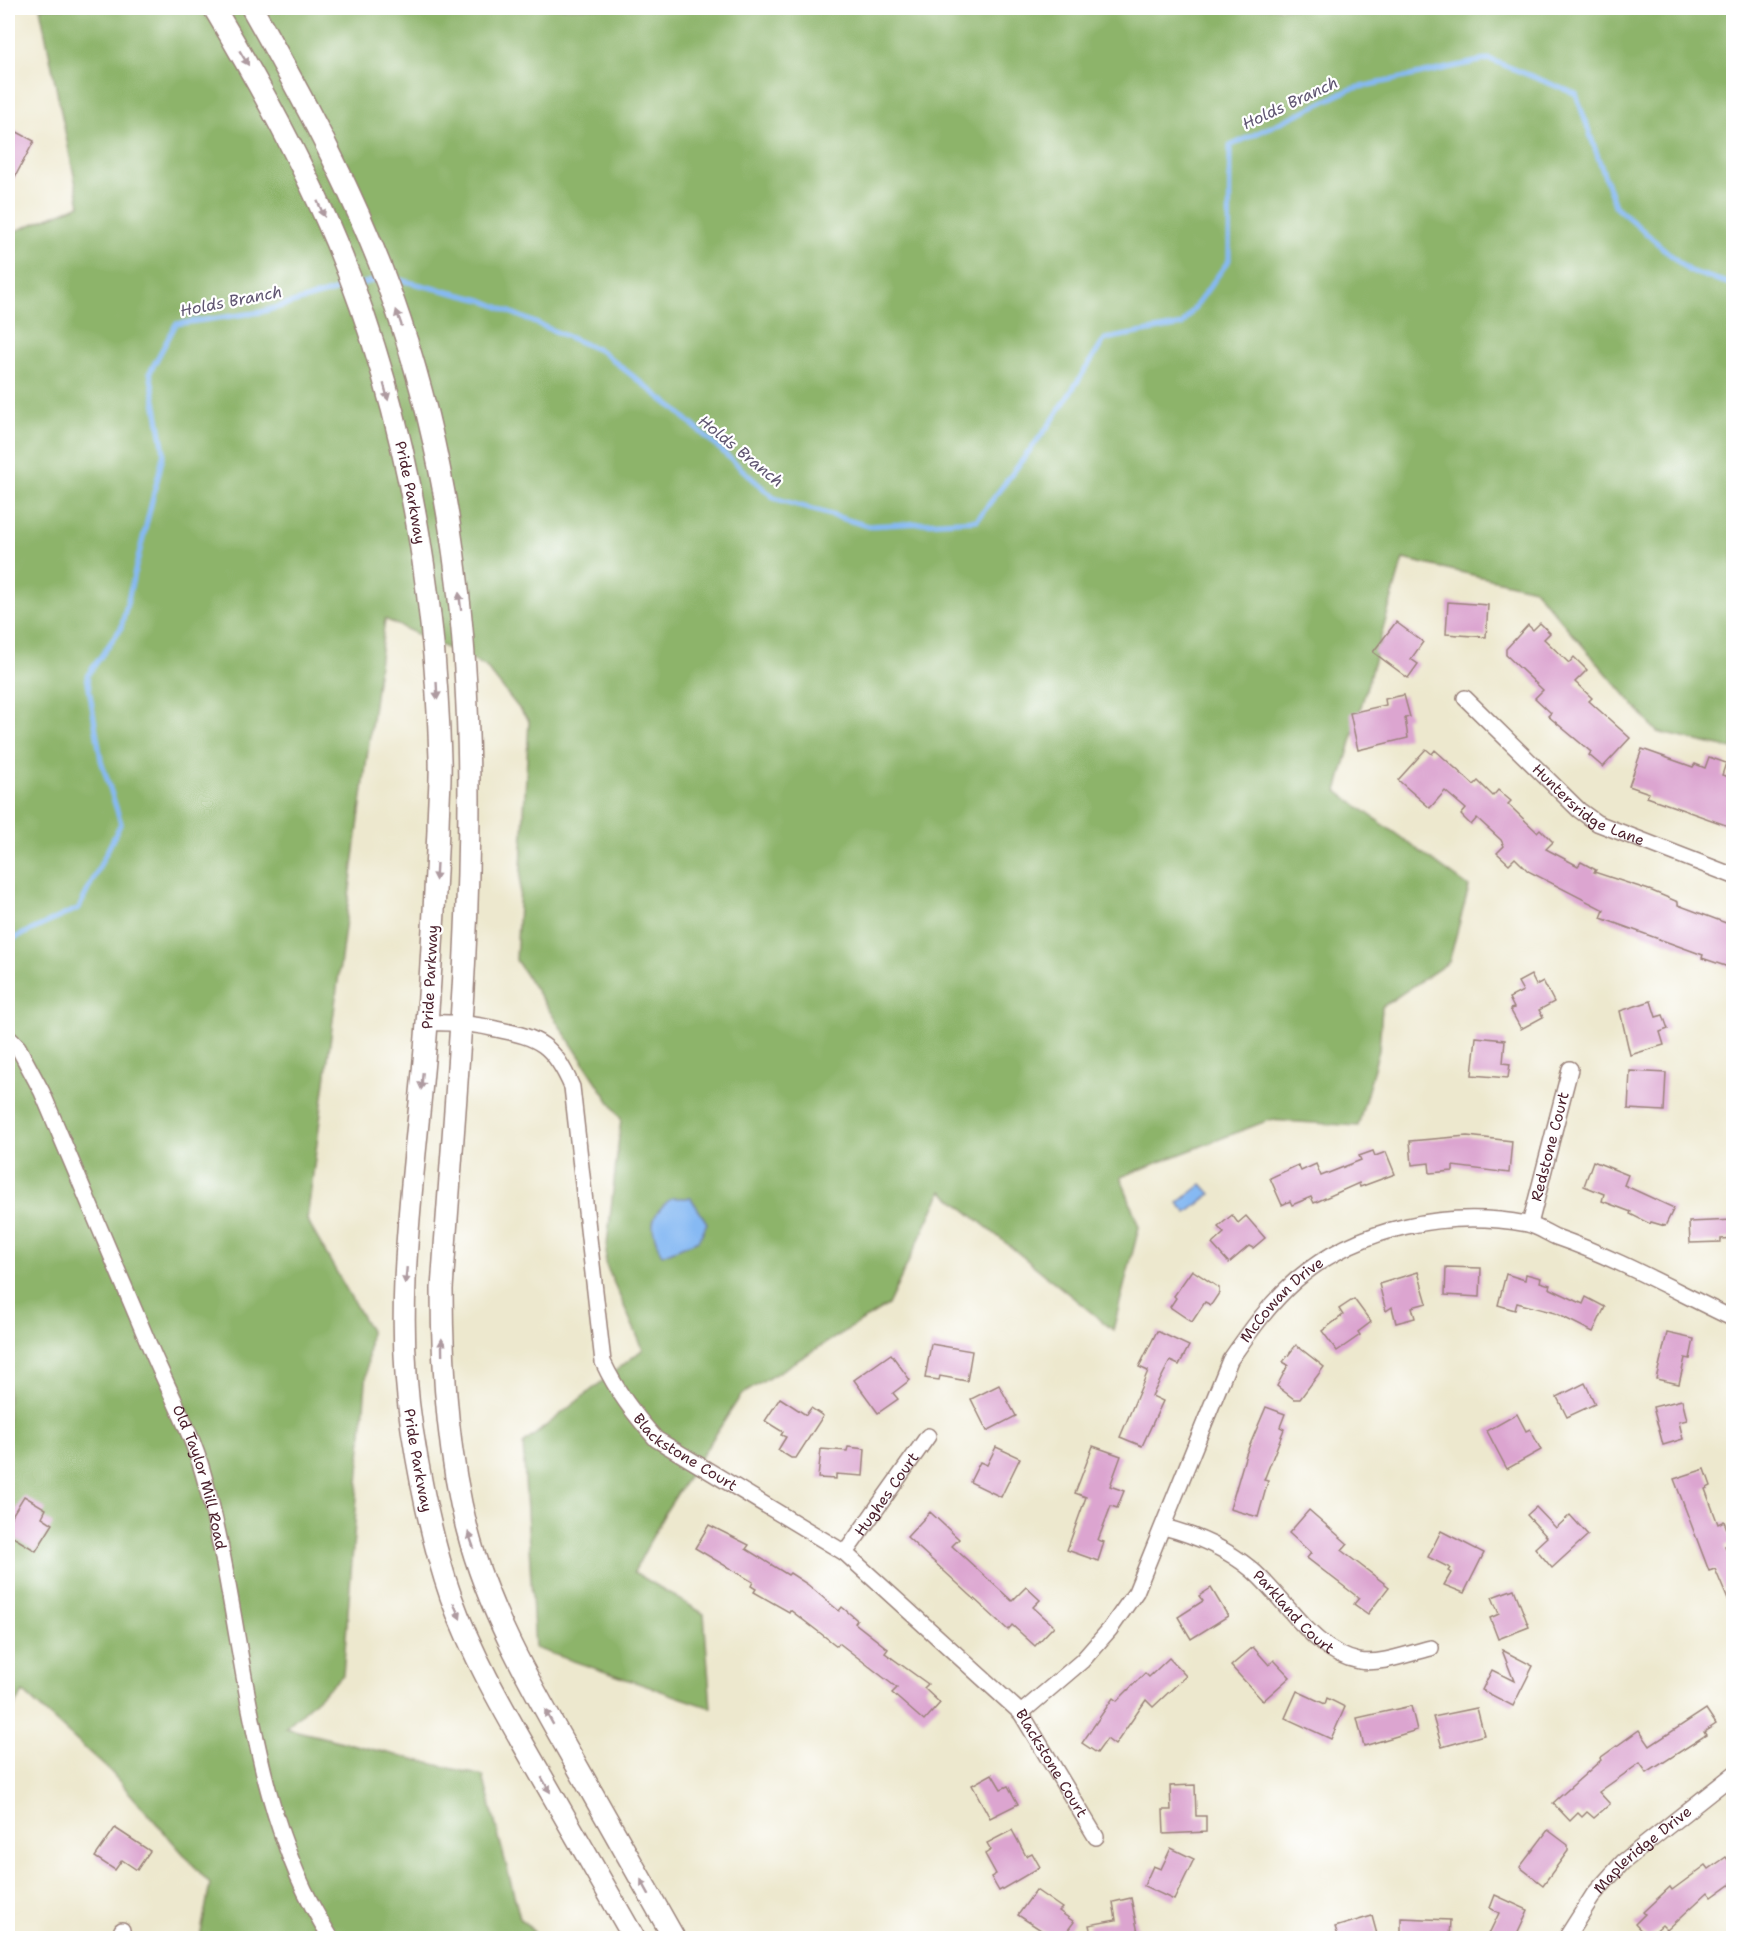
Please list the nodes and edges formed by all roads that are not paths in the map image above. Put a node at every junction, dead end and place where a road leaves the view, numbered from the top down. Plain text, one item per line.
1 (214, 8) edge
2 (252, 8) edge
3 (1465, 698) dead end
4 (1734, 876) edge
5 (460, 1022) junction
6 (427, 1023) junction
7 (8, 1037) edge
8 (1570, 1069) dead end
9 (1530, 1224) junction
10 (1734, 1319) edge
11 (928, 1436) dead end
12 (1164, 1527) junction
13 (845, 1553) junction
14 (1431, 1648) dead end
15 (1021, 1713) junction
16 (1734, 1774) edge
17 (1096, 1838) dead end
18 (331, 1938) edge
19 (634, 1938) edge
20 (674, 1938) edge
21 (1566, 1938) edge

1 -> 6 main road, Pride Parkway
5 -> 2 main road, Pride Parkway
3 - 4 street, Huntersridge Lane
5 - 6 street, Blackstone Court
5 - 13 street, Blackstone Court
20 -> 5 main road, Pride Parkway
6 -> 19 main road, Pride Parkway
7 - 18 street, Old Taylor Mill Road
8 - 9 street, Redstone Court
9 - 10 street, McCowan Drive
9 - 12 street, McCowan Drive
11 - 13 street, Hughes Court
12 - 14 street, Parkland Court
12 - 15 street, McCowan Drive
13 - 15 street, Blackstone Court
15 - 17 street, Blackstone Court
16 - 21 street, Mapleridge Drive

